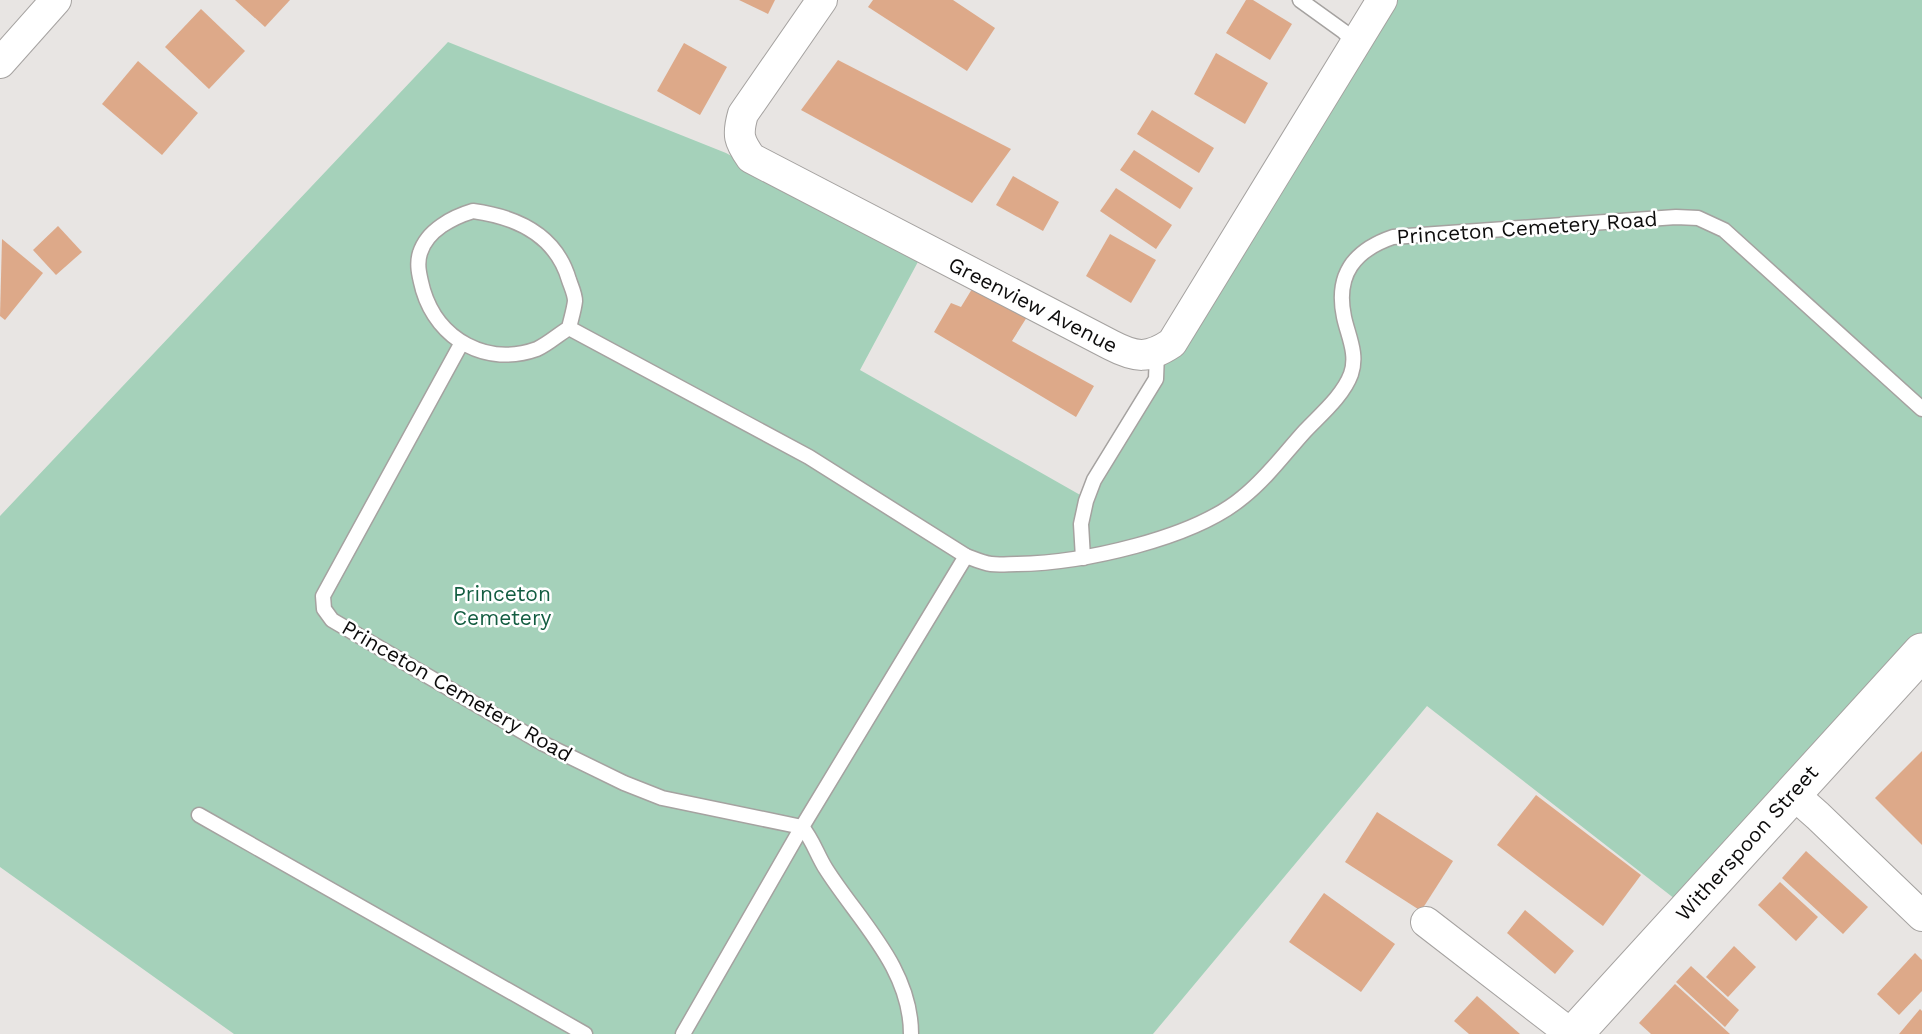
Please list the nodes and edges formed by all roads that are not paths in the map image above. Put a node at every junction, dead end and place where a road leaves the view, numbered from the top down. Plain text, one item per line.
1 (56, 0) edge
2 (822, 0) edge
3 (1300, 0) edge
4 (1382, 0) edge
5 (1355, 43) junction
6 (0, 63) edge
7 (569, 328) junction
8 (461, 344) junction
9 (1157, 353) junction
10 (1922, 409) edge
11 (966, 556) junction
12 (1083, 558) junction
13 (1922, 652) edge
14 (1792, 793) junction
15 (199, 815) dead end
16 (802, 827) junction
17 (1922, 916) edge
18 (1426, 922) dead end
19 (585, 1034) edge
20 (683, 1034) edge
21 (911, 1034) edge
22 (1572, 1034) edge

1 - 6 street
2 - 9 street, Greenview Avenue
3 - 5 lane
4 - 5 street
5 - 9 street
7 - 8 lane
7 - 8 lane
7 - 11 lane, Princeton Cemetery Road
8 - 16 lane, Princeton Cemetery Road
9 - 12 lane
10 - 12 lane, Princeton Cemetery Road
11 - 12 lane, Princeton Cemetery Road
11 - 16 lane
13 - 14 street, Witherspoon Street
14 - 17 street
14 - 22 street, Witherspoon Street
15 - 19 lane
16 - 20 lane
16 - 21 lane
18 - 22 street

